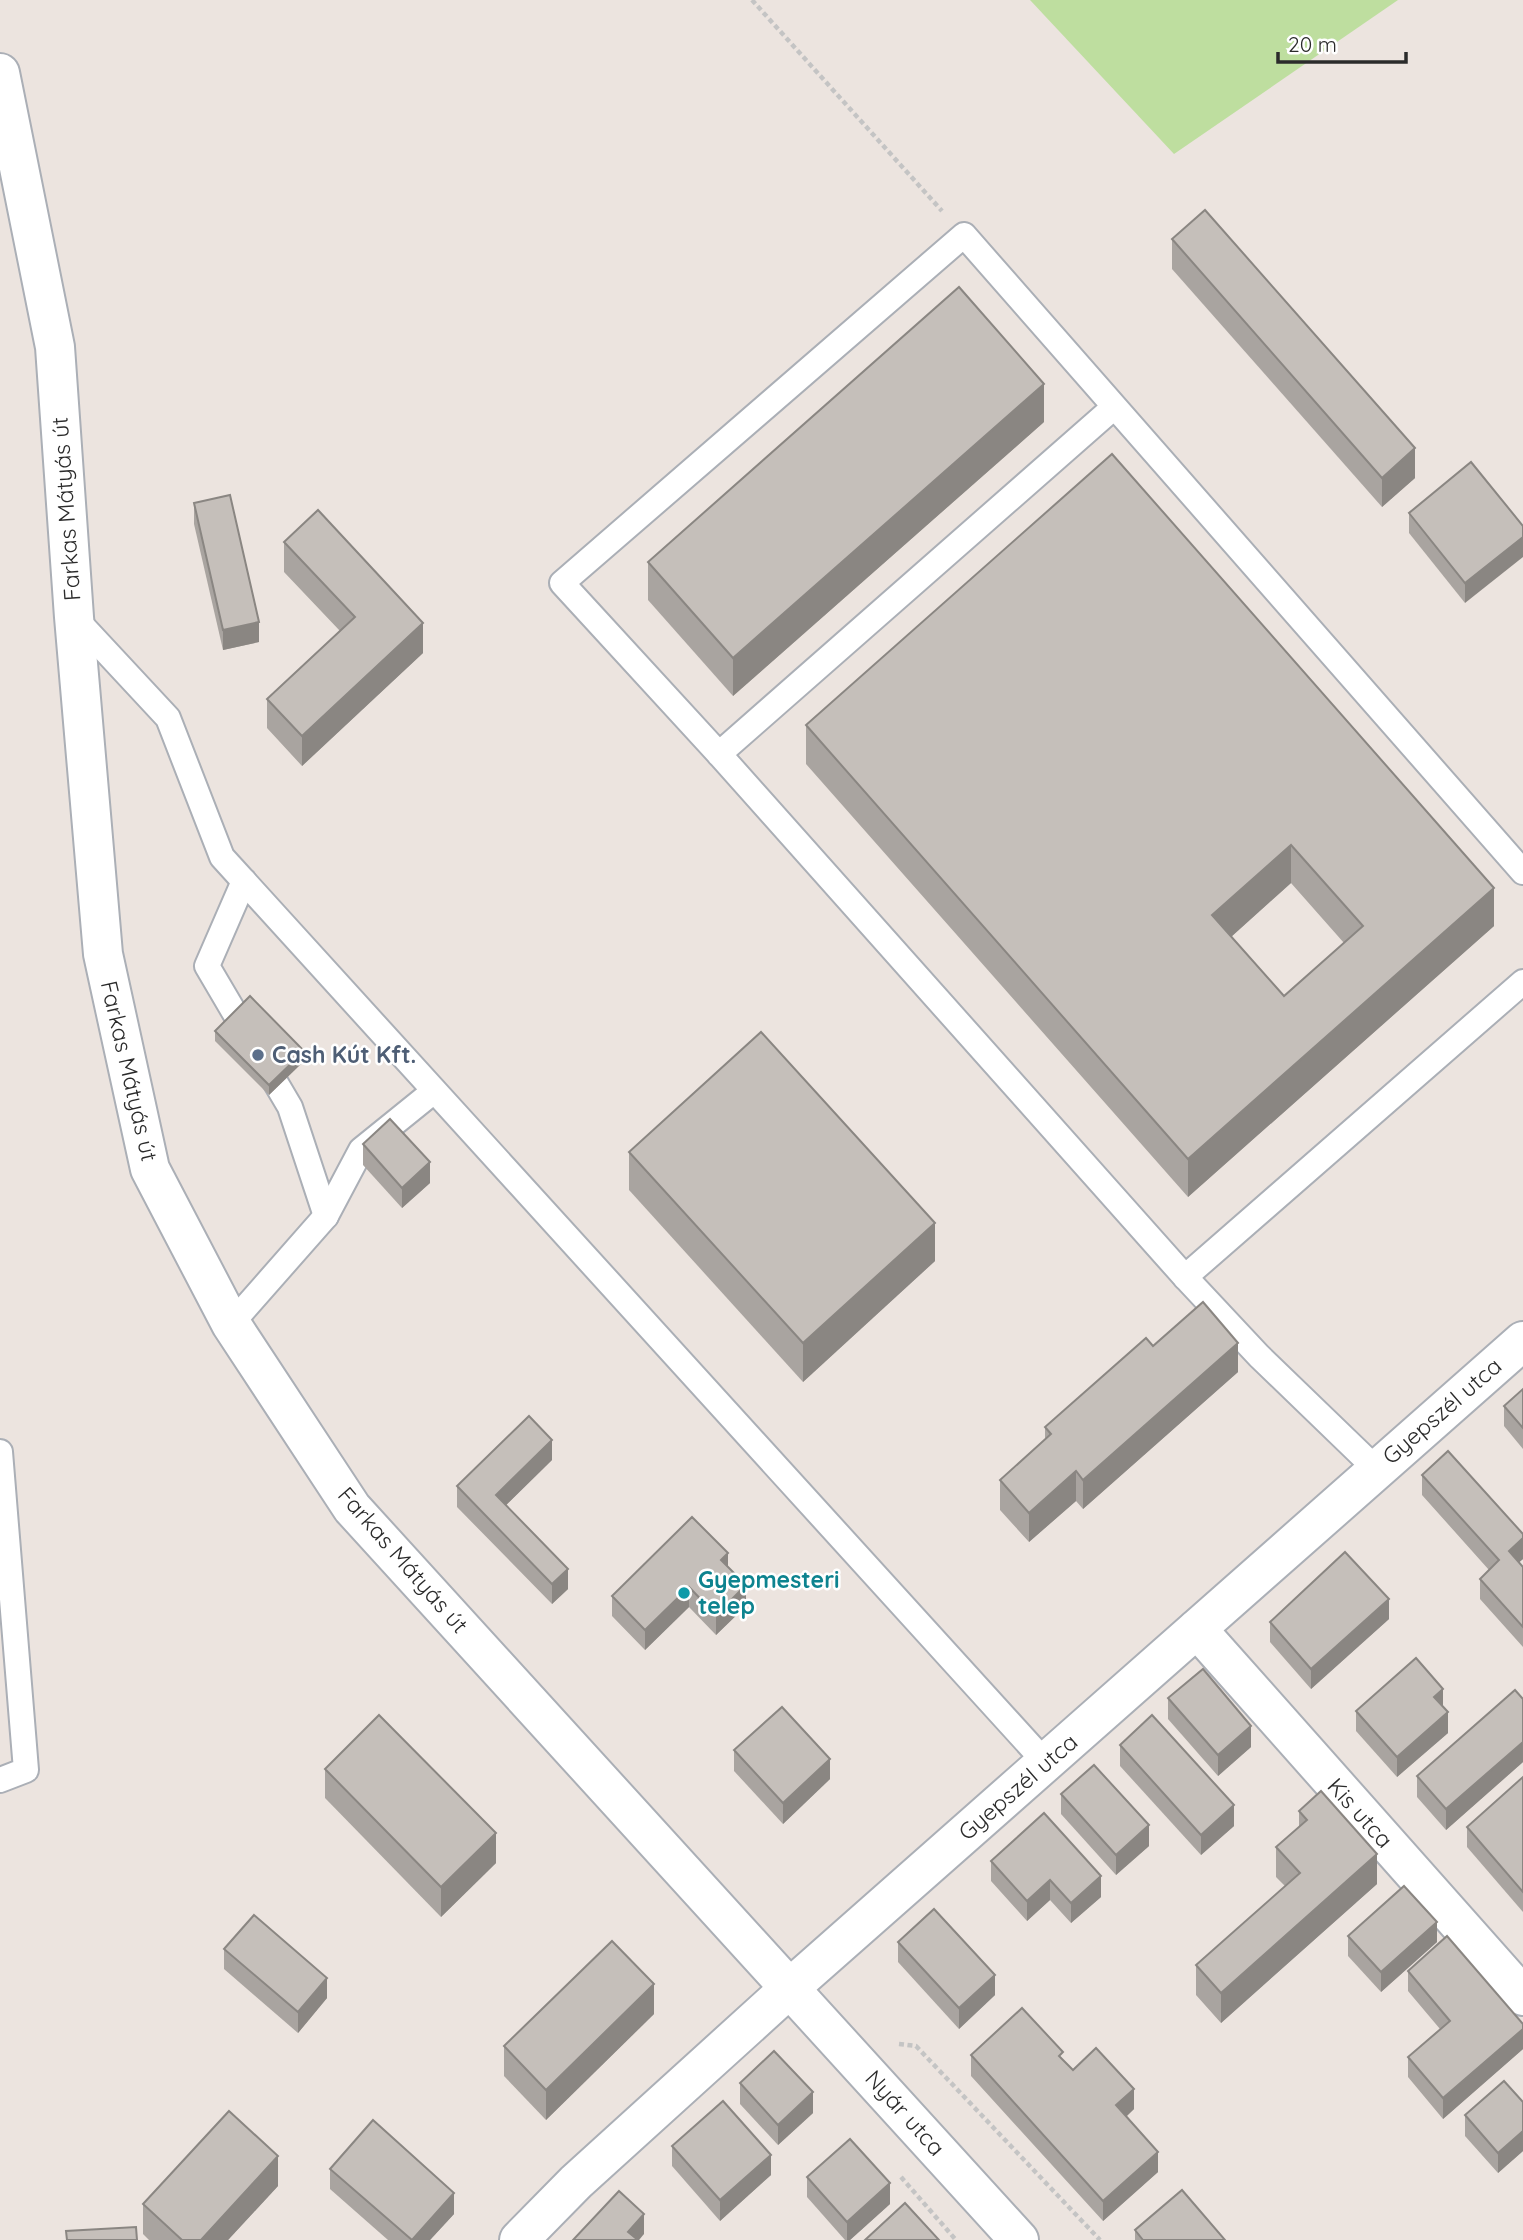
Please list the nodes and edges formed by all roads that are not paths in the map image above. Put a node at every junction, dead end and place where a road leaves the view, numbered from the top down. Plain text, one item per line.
1 (4, 89) edge
2 (0, 176) edge
3 (32, 231) junction
4 (1113, 408) junction
5 (74, 617) junction
6 (719, 754) junction
7 (1523, 872) edge
8 (244, 881) junction
9 (1523, 982) edge
10 (433, 1091) junction
11 (326, 1216) junction
12 (1185, 1277) junction
13 (231, 1324) junction
14 (1523, 1341) edge
15 (0, 1451) edge
16 (1376, 1469) junction
17 (1197, 1629) junction
18 (1045, 1762) junction
19 (0, 1780) edge
20 (791, 1987) junction
21 (1523, 1996) edge
22 (519, 2240) edge
23 (1019, 2240) edge

1 - 3 street, Farkas Mátyás út
2 - 3 lane
3 - 5 street, Farkas Mátyás út
4 - 6 lane
4 - 6 lane
4 - 7 lane
5 - 8 lane
5 - 13 street, Farkas Mátyás út
6 - 12 lane
8 - 10 lane
8 - 11 lane
9 - 12 lane
10 - 11 lane
10 - 18 lane
11 - 13 lane
12 - 16 lane
13 - 20 street, Farkas Mátyás út
14 - 16 street, Gyepszél utca
15 - 19 lane
16 - 17 street, Gyepszél utca
17 - 18 street, Gyepszél utca
17 - 21 street, Kis utca
18 - 20 street, Gyepszél utca
20 - 22 street, Gyepszél utca
20 - 23 street, Nyár utca

